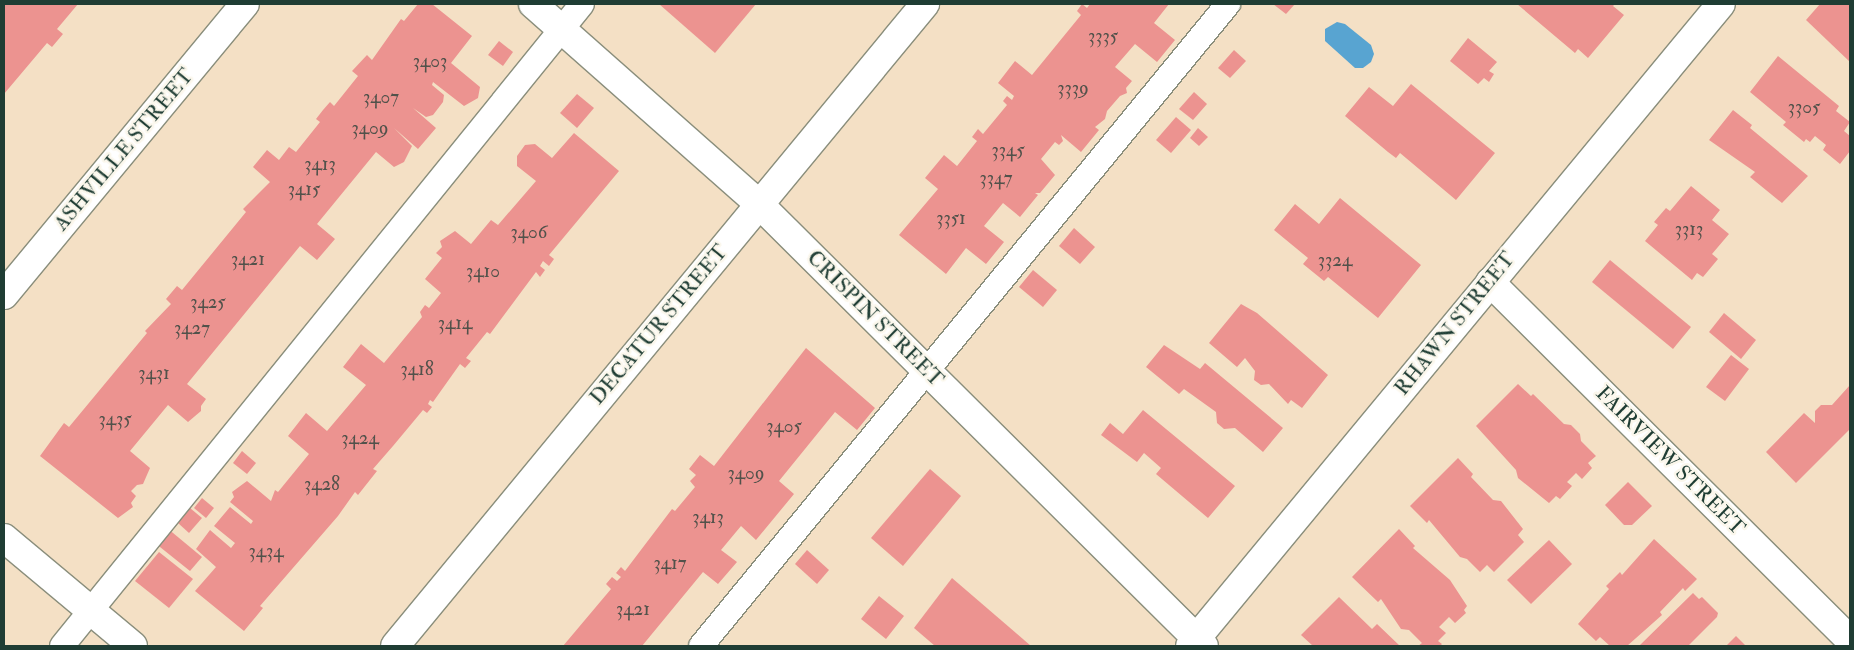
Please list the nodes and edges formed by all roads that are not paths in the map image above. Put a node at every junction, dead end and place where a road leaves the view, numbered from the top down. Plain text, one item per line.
1 (245, 4) edge
2 (533, 4) edge
3 (582, 4) edge
4 (924, 4) edge
5 (1228, 4) edge
6 (1721, 4) edge
7 (561, 29) junction
8 (759, 204) junction
9 (1490, 282) junction
10 (4, 295) edge
11 (928, 372) junction
12 (4, 538) edge
13 (91, 612) junction
14 (1850, 640) edge
15 (1197, 644) edge
16 (62, 646) edge
17 (133, 646) edge
18 (394, 646) edge
19 (701, 646) edge

1 - 10 street, ASHVILLE STREET
2 - 7 street, CRISPIN STREET
3 - 7 lane
4 - 8 street, DECATUR STREET
5 - 11 lane
6 - 9 street, RHAWN STREET
7 - 8 street, CRISPIN STREET
7 - 13 lane
8 - 11 street, CRISPIN STREET
8 - 18 street, DECATUR STREET
9 - 14 street, FAIRVIEW STREET
9 - 15 street, RHAWN STREET
11 - 15 street, CRISPIN STREET
11 - 19 lane
12 - 13 street
13 - 16 lane
13 - 17 street

